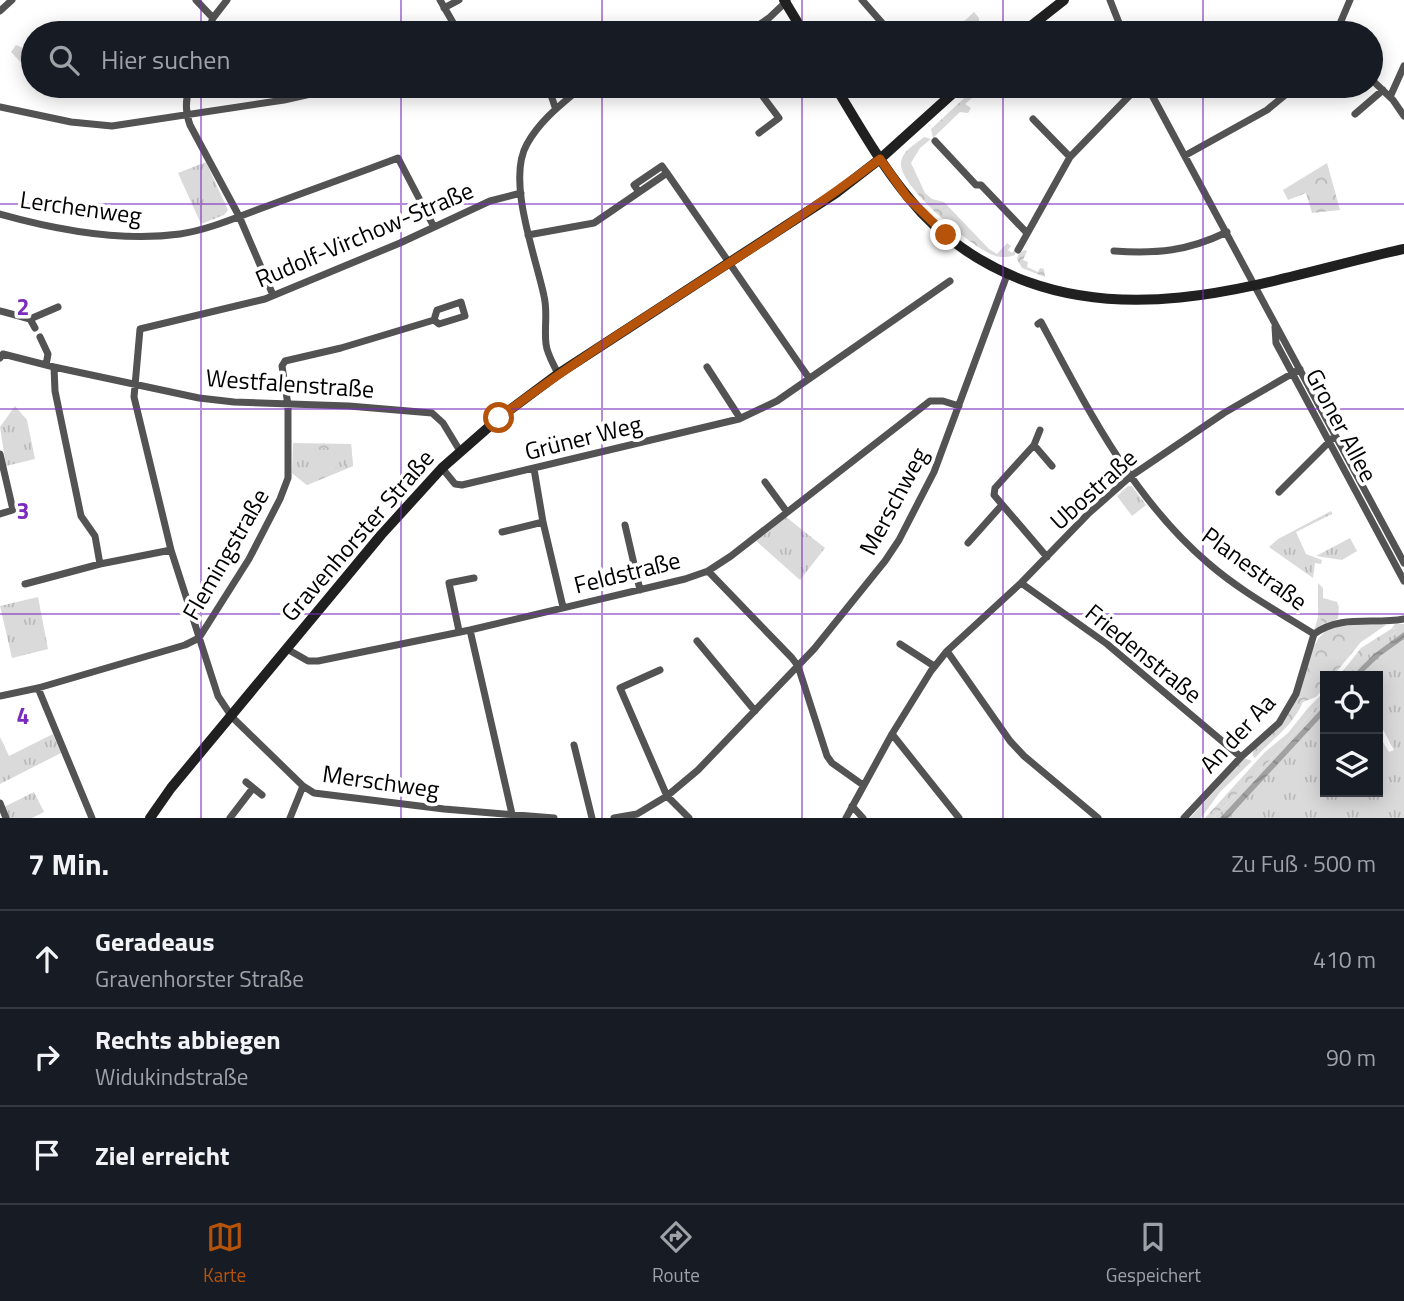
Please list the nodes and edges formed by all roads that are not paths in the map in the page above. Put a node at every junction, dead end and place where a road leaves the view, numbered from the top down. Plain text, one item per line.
1 (196, 0) edge
2 (227, 0) edge
3 (440, 0) edge
4 (459, 0) edge
5 (862, 0) edge
6 (1064, 0) edge
7 (1110, 0) edge
8 (1350, 0) edge
9 (9, 1) edge
10 (786, 1) edge
11 (444, 8) junction
12 (0, 11) edge
13 (213, 18) junction
14 (212, 21) edge
15 (452, 21) edge
16 (765, 21) edge
17 (797, 21) edge
18 (880, 21) edge
19 (1037, 21) edge
20 (1118, 21) edge
21 (1341, 21) edge
22 (1404, 66) edge
23 (1383, 90) edge
24 (1390, 97) junction
25 (186, 98) edge
26 (293, 98) edge
27 (552, 98) edge
28 (567, 98) edge
29 (764, 98) edge
30 (842, 98) edge
31 (948, 98) edge
32 (1127, 98) edge
33 (1154, 98) edge
34 (1282, 98) edge
35 (1374, 98) edge
36 (0, 107) edge
37 (555, 107) junction
38 (1355, 114) dead end
39 (187, 116) junction
40 (1404, 116) edge
41 (1033, 119) dead end
42 (759, 133) dead end
43 (935, 141) dead end
44 (1186, 155) junction
45 (1070, 157) junction
46 (880, 159) junction
47 (521, 193) junction
48 (0, 214) edge
49 (239, 216) junction
50 (434, 227) junction
51 (1227, 232) junction
52 (1027, 233) junction
53 (528, 235) junction
54 (1404, 249) edge
55 (1018, 250) dead end
56 (1114, 251) dead end
57 (729, 264) junction
58 (1007, 275) junction
59 (950, 281) dead end
60 (1254, 286) junction
61 (272, 295) junction
62 (58, 307) dead end
63 (0, 311) edge
64 (30, 319) junction
65 (433, 320) dead end
66 (1038, 324) dead end
67 (35, 328) dead end
68 (140, 329) joint
69 (40, 337) dead end
70 (0, 358) edge
71 (50, 366) junction
72 (706, 367) dead end
73 (1297, 372) junction
74 (558, 374) junction
75 (809, 377) junction
76 (134, 384) junction
77 (288, 405) junction
78 (959, 406) junction
79 (740, 418) junction
80 (1040, 430) dead end
81 (1332, 438) junction
82 (1034, 446) junction
83 (460, 451) junction
84 (0, 454) edge
85 (1052, 466) dead end
86 (442, 468) junction
87 (534, 469) junction
88 (1131, 476) junction
89 (765, 482) dead end
90 (1279, 492) dead end
91 (1001, 506) junction
92 (788, 512) junction
93 (0, 514) edge
94 (543, 522) junction
95 (625, 524) dead end
96 (502, 532) dead end
97 (968, 543) dead end
98 (171, 550) junction
99 (1047, 557) junction
100 (1404, 563) edge
101 (100, 564) junction
102 (708, 571) junction
103 (474, 578) dead end
104 (1404, 581) edge
105 (1021, 583) junction
106 (25, 584) dead end
107 (640, 590) junction
108 (563, 607) junction
109 (1404, 619) edge
110 (470, 630) junction
111 (459, 631) junction
112 (1314, 634) junction
113 (199, 638) junction
114 (697, 642) dead end
115 (900, 644) dead end
116 (287, 649) junction
117 (947, 651) junction
118 (798, 666) junction
119 (934, 666) junction
120 (660, 670) dead end
121 (38, 688) junction
122 (0, 696) edge
123 (755, 711) junction
124 (232, 717) junction
125 (892, 734) junction
126 (574, 746) dead end
127 (1241, 757) junction
128 (246, 782) dead end
129 (863, 785) junction
130 (303, 786) junction
131 (253, 788) junction
132 (262, 795) dead end
133 (667, 796) junction
134 (0, 803) edge
135 (852, 806) junction
136 (512, 814) junction
137 (6, 818) edge
138 (92, 818) edge
139 (150, 818) edge
140 (230, 818) edge
141 (290, 818) edge
142 (554, 818) edge
143 (592, 818) edge
144 (614, 818) edge
145 (689, 818) edge
146 (846, 818) edge
147 (863, 818) edge
148 (959, 818) edge
149 (1098, 818) edge
150 (1184, 818) edge

1 - 13 street
2 - 13 street
3 - 11 street
4 - 11 street
5 - 18 street
6 - 19 main road
7 - 20 street
8 - 21 street
9 - 12 street
10 - 16 street
10 - 17 main road
11 - 15 street
13 - 14 street
22 - 24 street
23 - 24 street
24 - 40 street
25 - 39 street
26 - 39 street
27 - 37 street
28 - 37 street
29 - 42 street
30 - 46 main road
31 - 46 main road, Gravenhorster Straße
32 - 45 street
33 - 44 street, Groner Allee
34 - 44 street
35 - 38 street
36 - 39 street
37 - 47 street
39 - 49 street
41 - 45 street
43 - 52 street
44 - 51 street, Groner Allee
45 - 52 street
46 - 57 main road, Gravenhorster Straße
46 - 58 main road
47 - 50 street, Rudolf-Virchow-Straße
47 - 53 street
48 - 49 street, Lerchenweg
49 - 50 street, Lerchenweg
49 - 61 street
50 - 61 street, Rudolf-Virchow-Straße
51 - 56 street
51 - 60 street, Groner Allee
52 - 55 street
53 - 57 street
53 - 74 street
54 - 60 main road
57 - 74 main road, Gravenhorster Straße
57 - 75 street
58 - 60 main road
58 - 78 street, Merschweg
59 - 75 street, Grüner Weg
60 - 73 street, Groner Allee
61 - 68 street, Rudolf-Virchow-Straße
62 - 64 street
63 - 64 street
64 - 67 street
65 - 77 street, Flemingstraße
66 - 88 street, Planestraße
68 - 76 street, Merschweg
69 - 71 street
70 - 71 street, Westfalenstraße
71 - 76 street, Westfalenstraße
71 - 101 street
72 - 79 street
73 - 81 street, Groner Allee
73 - 88 street, Ubostraße
74 - 83 main road, Gravenhorster Straße
75 - 79 street, Grüner Weg
76 - 77 street, Westfalenstraße
76 - 98 street, Merschweg
77 - 83 street, Westfalenstraße
77 - 113 street, Flemingstraße
78 - 92 street, Feldstraße
78 - 118 street, Merschweg
79 - 87 street, Grüner Weg
80 - 82 street
81 - 90 street
81 - 100 street, Groner Allee
81 - 104 street, Groner Allee
82 - 85 street
82 - 91 street
83 - 86 main road, Gravenhorster Straße
84 - 93 street
86 - 87 street, Grüner Weg
86 - 116 main road, Gravenhorster Straße
87 - 94 street
88 - 99 street, Ubostraße
88 - 112 street, Planestraße
89 - 92 street
91 - 97 street
91 - 99 street
92 - 102 street, Feldstraße
94 - 96 street
94 - 108 street
95 - 107 street
98 - 101 street
98 - 113 street, Merschweg
99 - 105 street, Ubostraße
101 - 106 street
102 - 107 street, Feldstraße
102 - 118 street
103 - 111 street
105 - 117 street, Ubostraße
105 - 127 street, Friedenstraße
107 - 108 street, Feldstraße
108 - 110 street, Feldstraße
109 - 112 street
110 - 111 street, Feldstraße
110 - 136 street
111 - 116 street, Feldstraße
112 - 127 street, An der Aa
113 - 121 street
113 - 124 street, Merschweg
114 - 123 street
115 - 119 street
116 - 124 main road, Gravenhorster Straße
117 - 119 street, Ubostraße
117 - 149 street
118 - 123 street, Merschweg
118 - 129 street
119 - 125 street, Ubostraße
120 - 133 street
121 - 122 street
121 - 138 street
123 - 133 street, Merschweg
124 - 130 street, Merschweg
124 - 139 main road, Gravenhorster Straße
125 - 129 street, Ubostraße
125 - 148 street
126 - 143 street
127 - 150 street, An der Aa
128 - 131 street
129 - 135 street, Ubostraße
130 - 136 street, Merschweg
130 - 141 street
131 - 132 street
131 - 140 street
133 - 144 street, Merschweg
133 - 145 street
134 - 137 street
135 - 146 street, Ubostraße
135 - 147 street
136 - 142 street, Merschweg

